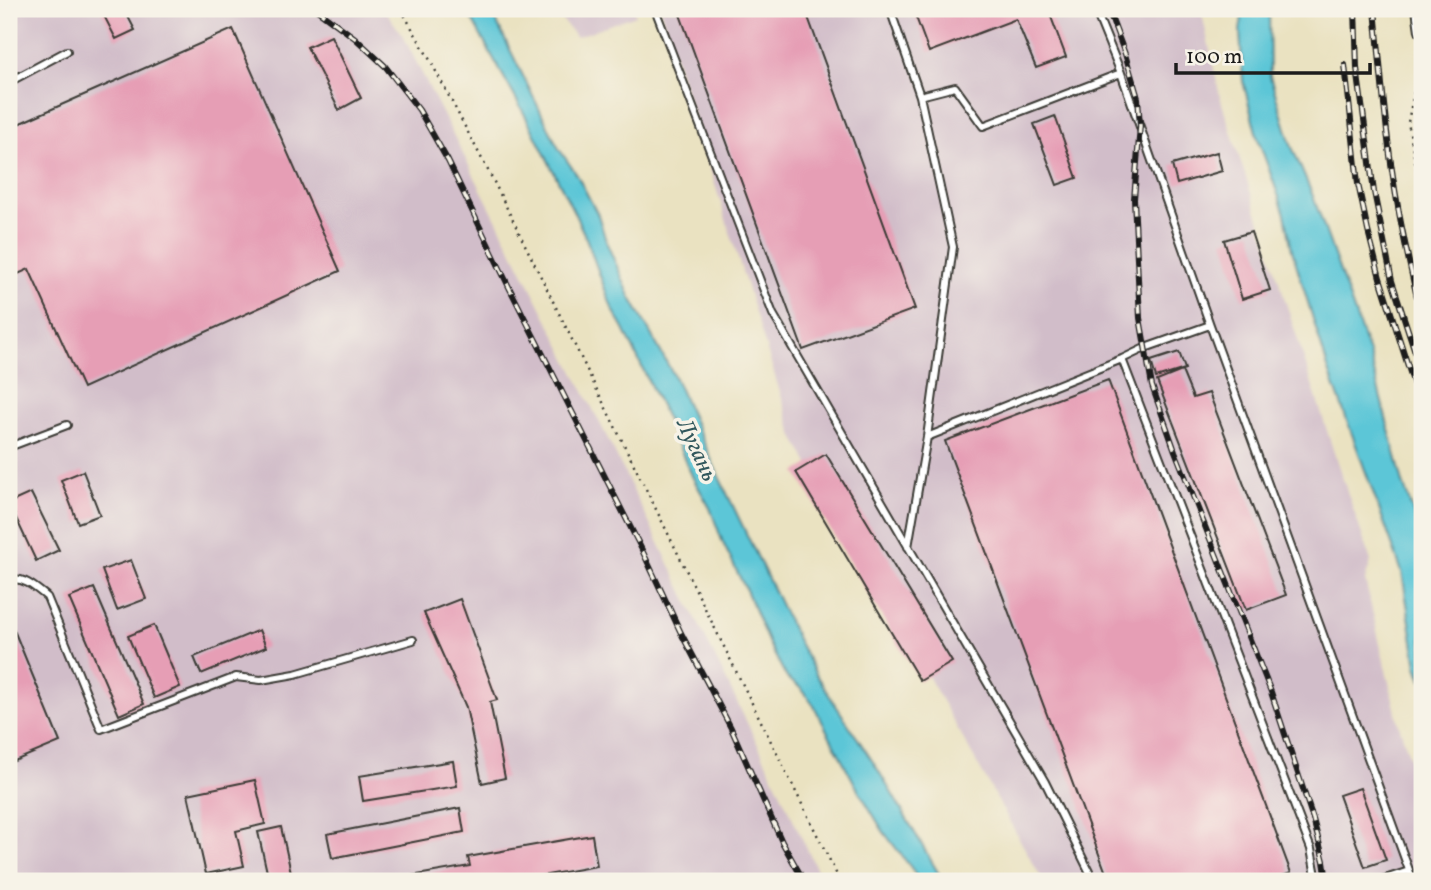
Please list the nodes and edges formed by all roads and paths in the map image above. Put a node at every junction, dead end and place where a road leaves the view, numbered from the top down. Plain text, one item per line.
1 (401, 9) edge
2 (655, 9) edge
3 (890, 9) edge
4 (1095, 9) edge
5 (1419, 9) edge
6 (1422, 32) edge
7 (67, 51) dead end
8 (1422, 51) edge
9 (1122, 74) junction
10 (9, 82) edge
11 (920, 96) junction
12 (1422, 202) edge
13 (1210, 325) junction
14 (1122, 359) junction
15 (67, 425) dead end
16 (927, 437) junction
17 (9, 447) edge
18 (908, 547) junction
19 (9, 580) edge
20 (413, 640) dead end
21 (1409, 871) junction
22 (839, 881) edge
23 (1094, 881) edge
24 (1317, 881) edge
25 (1378, 881) edge
26 (1413, 881) edge

1 - 22 path
2 - 18 lane
3 - 11 lane
4 - 9 lane
5 - 6 street
7 - 10 lane
8 - 12 path
9 - 11 lane
9 - 13 lane
11 - 16 lane
13 - 14 lane
13 - 21 lane
14 - 16 lane
14 - 24 lane
15 - 17 lane
16 - 18 lane
18 - 23 lane
19 - 20 lane
21 - 25 lane
21 - 26 lane

